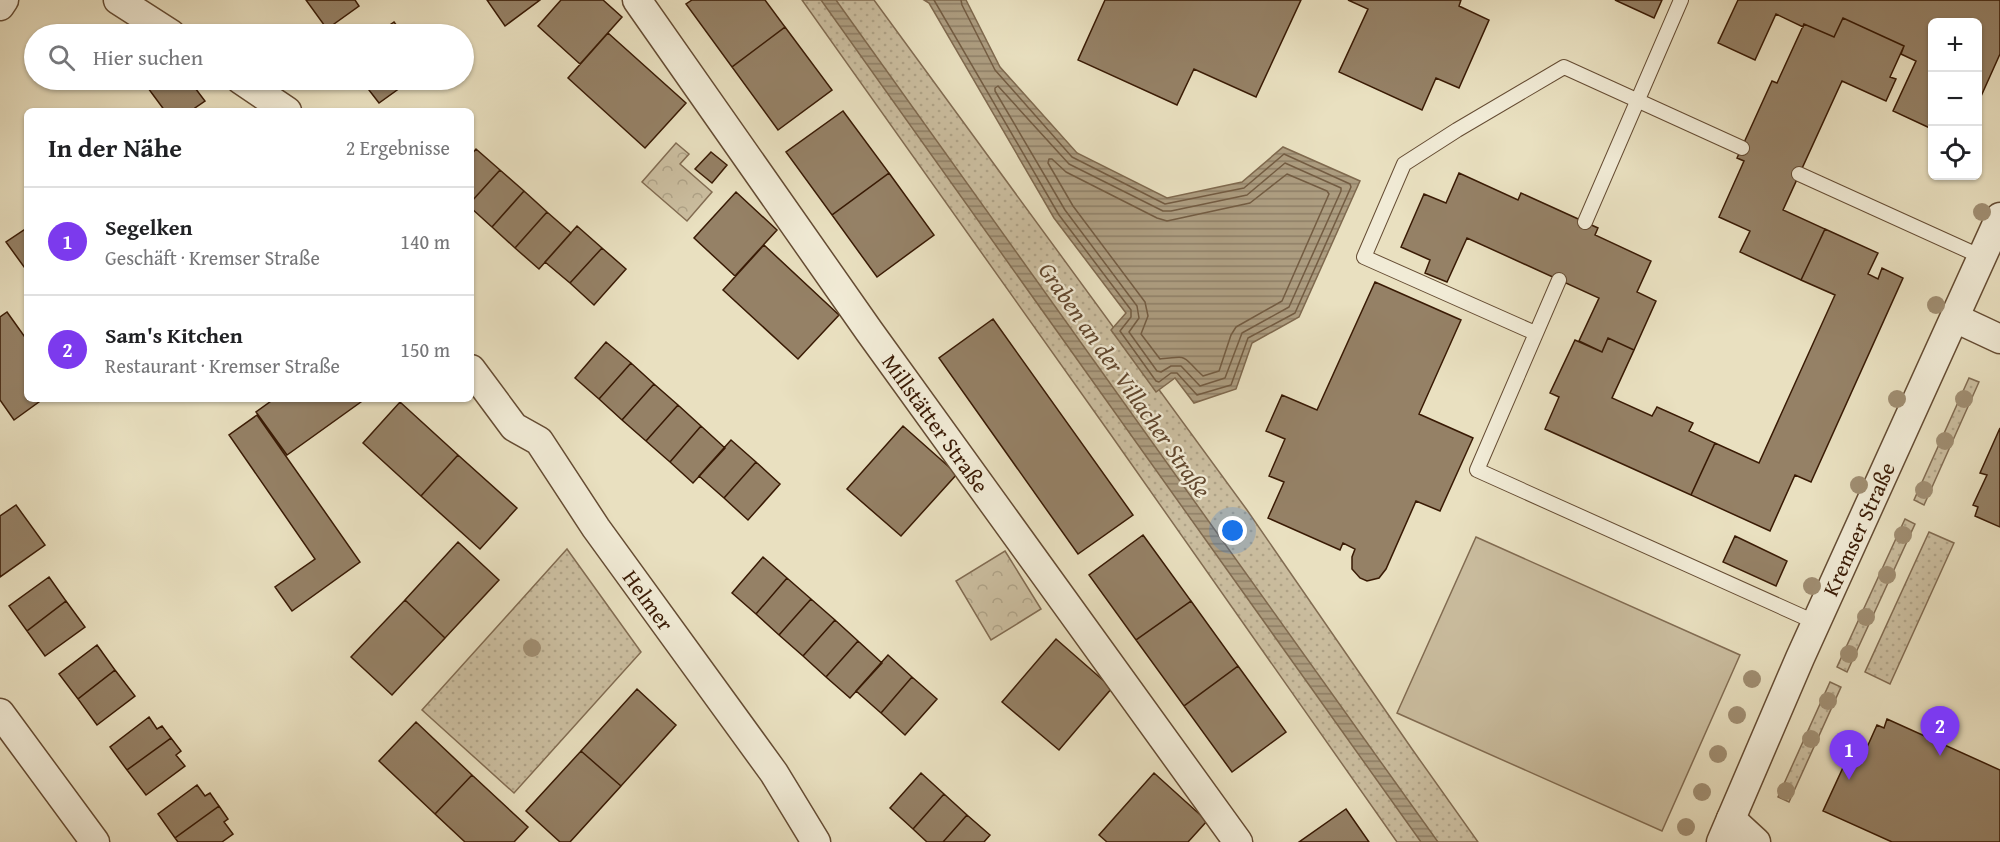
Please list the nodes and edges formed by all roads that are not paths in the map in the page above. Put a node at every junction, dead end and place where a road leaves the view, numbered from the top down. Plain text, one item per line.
1 (4, 0) edge
2 (118, 0) edge
3 (637, 0) edge
4 (1681, 0) edge
5 (0, 6) edge
6 (155, 24) edge
7 (256, 90) edge
8 (1637, 100) junction
9 (283, 108) edge
10 (1742, 148) dead end
11 (1799, 174) dead end
12 (2000, 217) edge
13 (1585, 222) dead end
14 (1982, 257) junction
15 (1559, 280) dead end
16 (1955, 318) junction
17 (1535, 333) junction
18 (2000, 339) edge
19 (474, 373) edge
20 (1817, 623) junction
21 (0, 713) edge
22 (1726, 831) edge
23 (95, 842) edge
24 (816, 842) edge
25 (1238, 842) edge
26 (1756, 842) edge

1 - 5 street
2 - 6 street
3 - 25 street, Millstätter Straße
4 - 8 lane
7 - 9 street
8 - 10 lane
8 - 13 lane
8 - 17 lane
11 - 14 lane
12 - 14 street, Kremser Straße
14 - 16 street, Kremser Straße
15 - 17 lane
16 - 18 street
16 - 20 street, Kremser Straße
17 - 20 lane
19 - 24 street, Helmer
20 - 22 street, Kremser Straße
21 - 23 street
22 - 26 street

